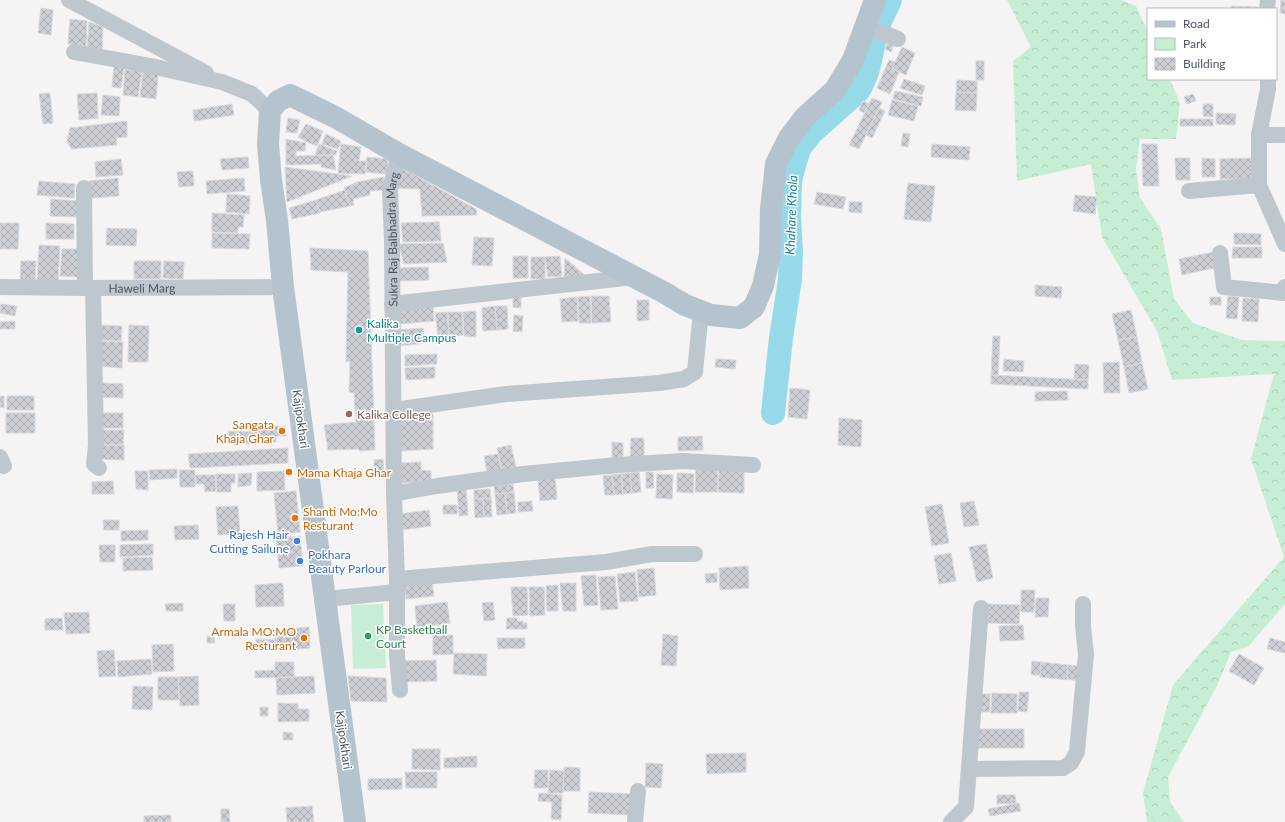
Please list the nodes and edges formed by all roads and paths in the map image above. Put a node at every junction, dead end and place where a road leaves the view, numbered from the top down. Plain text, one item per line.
1 (69, 0) edge
2 (875, 0) edge
3 (866, 26) junction
4 (898, 39) dead end
5 (74, 52) dead end
6 (1268, 80) edge
7 (222, 82) junction
8 (270, 111) junction
9 (1259, 134) junction
10 (1285, 135) edge
11 (399, 154) junction
12 (1259, 185) junction
13 (84, 188) dead end
14 (1189, 191) dead end
15 (1285, 244) edge
16 (1220, 253) dead end
17 (634, 276) junction
18 (0, 287) edge
19 (284, 287) junction
20 (1285, 287) edge
21 (89, 288) junction
22 (392, 304) junction
23 (701, 311) junction
24 (394, 410) junction
25 (753, 465) dead end
26 (99, 468) dead end
27 (394, 493) junction
28 (695, 554) dead end
29 (397, 585) junction
30 (326, 599) junction
31 (1083, 604) dead end
32 (981, 608) dead end
33 (400, 690) dead end
34 (969, 769) junction
35 (638, 791) dead end
36 (355, 822) edge
37 (635, 822) edge
38 (951, 822) edge

1 - 7 street
2 - 3 main road
3 - 4 street
3 - 23 main road
5 - 7 street
6 - 9 street
7 - 8 street
8 - 11 main road
8 - 19 main road, Kajipokhari
9 - 10 street
9 - 12 street
11 - 17 main road
11 - 22 street, Sukra Raj Balbhadra Marg
12 - 14 street
12 - 15 street
13 - 21 street
16 - 20 street
17 - 22 street
17 - 23 main road
18 - 21 street, Haweli Marg
19 - 21 street, Haweli Marg
19 - 30 main road, Kajipokhari
21 - 26 street
22 - 24 street, Sukra Raj Balbhadra Marg
23 - 24 street
24 - 27 street, Sukra Raj Balbhadra Marg
25 - 27 street
27 - 29 street, Sukra Raj Balbhadra Marg
28 - 29 street
29 - 30 street
29 - 33 street, Sukra Raj Balbhadra Marg
30 - 36 main road, Kajipokhari
31 - 34 street
32 - 34 street
34 - 38 street
35 - 37 street

